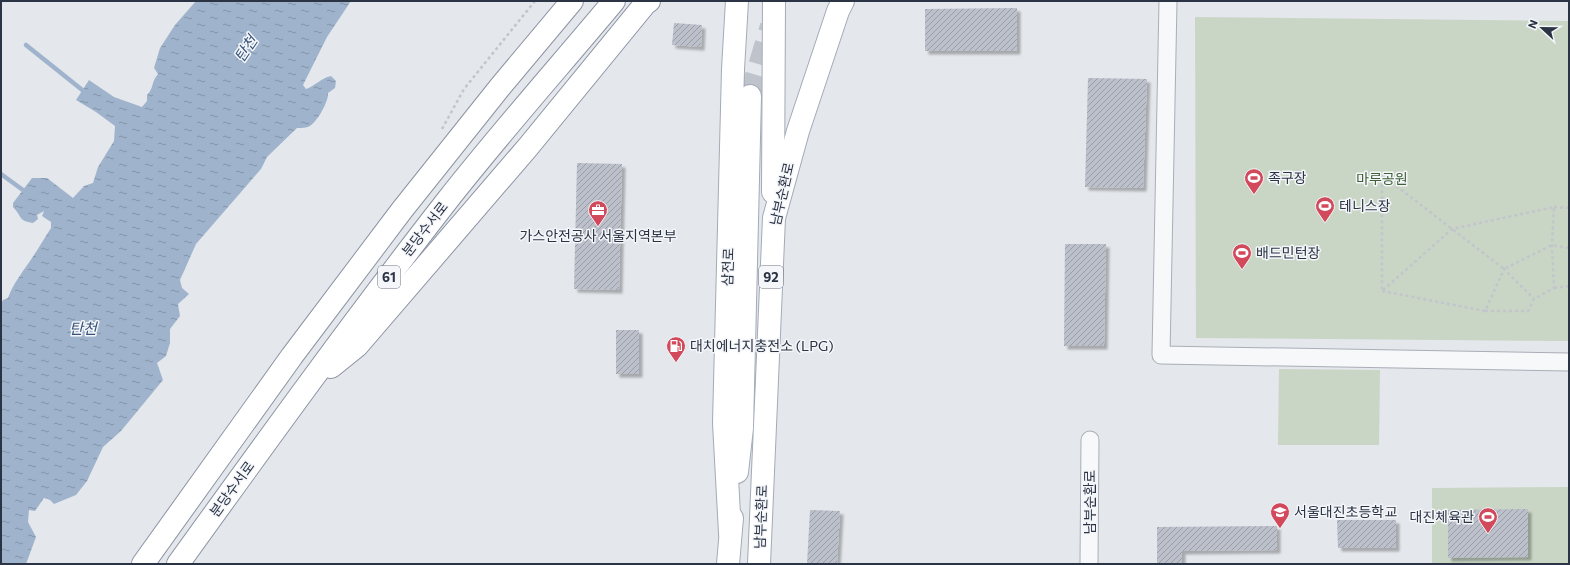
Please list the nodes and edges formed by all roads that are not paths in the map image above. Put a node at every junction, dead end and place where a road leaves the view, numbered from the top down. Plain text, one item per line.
1 (572, 1) edge
2 (614, 1) edge
3 (649, 1) edge
4 (737, 1) edge
5 (774, 1) edge
6 (843, 1) edge
7 (1168, 1) edge
8 (750, 96) tunnel mouth
9 (774, 218) junction
10 (1569, 362) edge
11 (301, 392) junction
12 (1090, 440) dead end
13 (730, 533) junction
14 (143, 564) edge
15 (178, 564) edge
16 (728, 564) edge
17 (759, 564) edge
18 (1089, 564) edge

1 - 14 main road, 분당수서로 / 61
2 - 11 main road, 분당수서로 / 61
3 - 11 main road
4 - 13 main road, 삼전로
5 - 9 main road
6 - 9 main road, 남부순환로 / 92
7 - 10 street
8 - 13 main road, 남부순환로 / 92
9 - 17 main road, 남부순환로 / 92
11 - 15 main road, 분당수서로 / 61
12 - 18 street, 남부순환로
13 - 16 main road, 남부순환로 / 92

